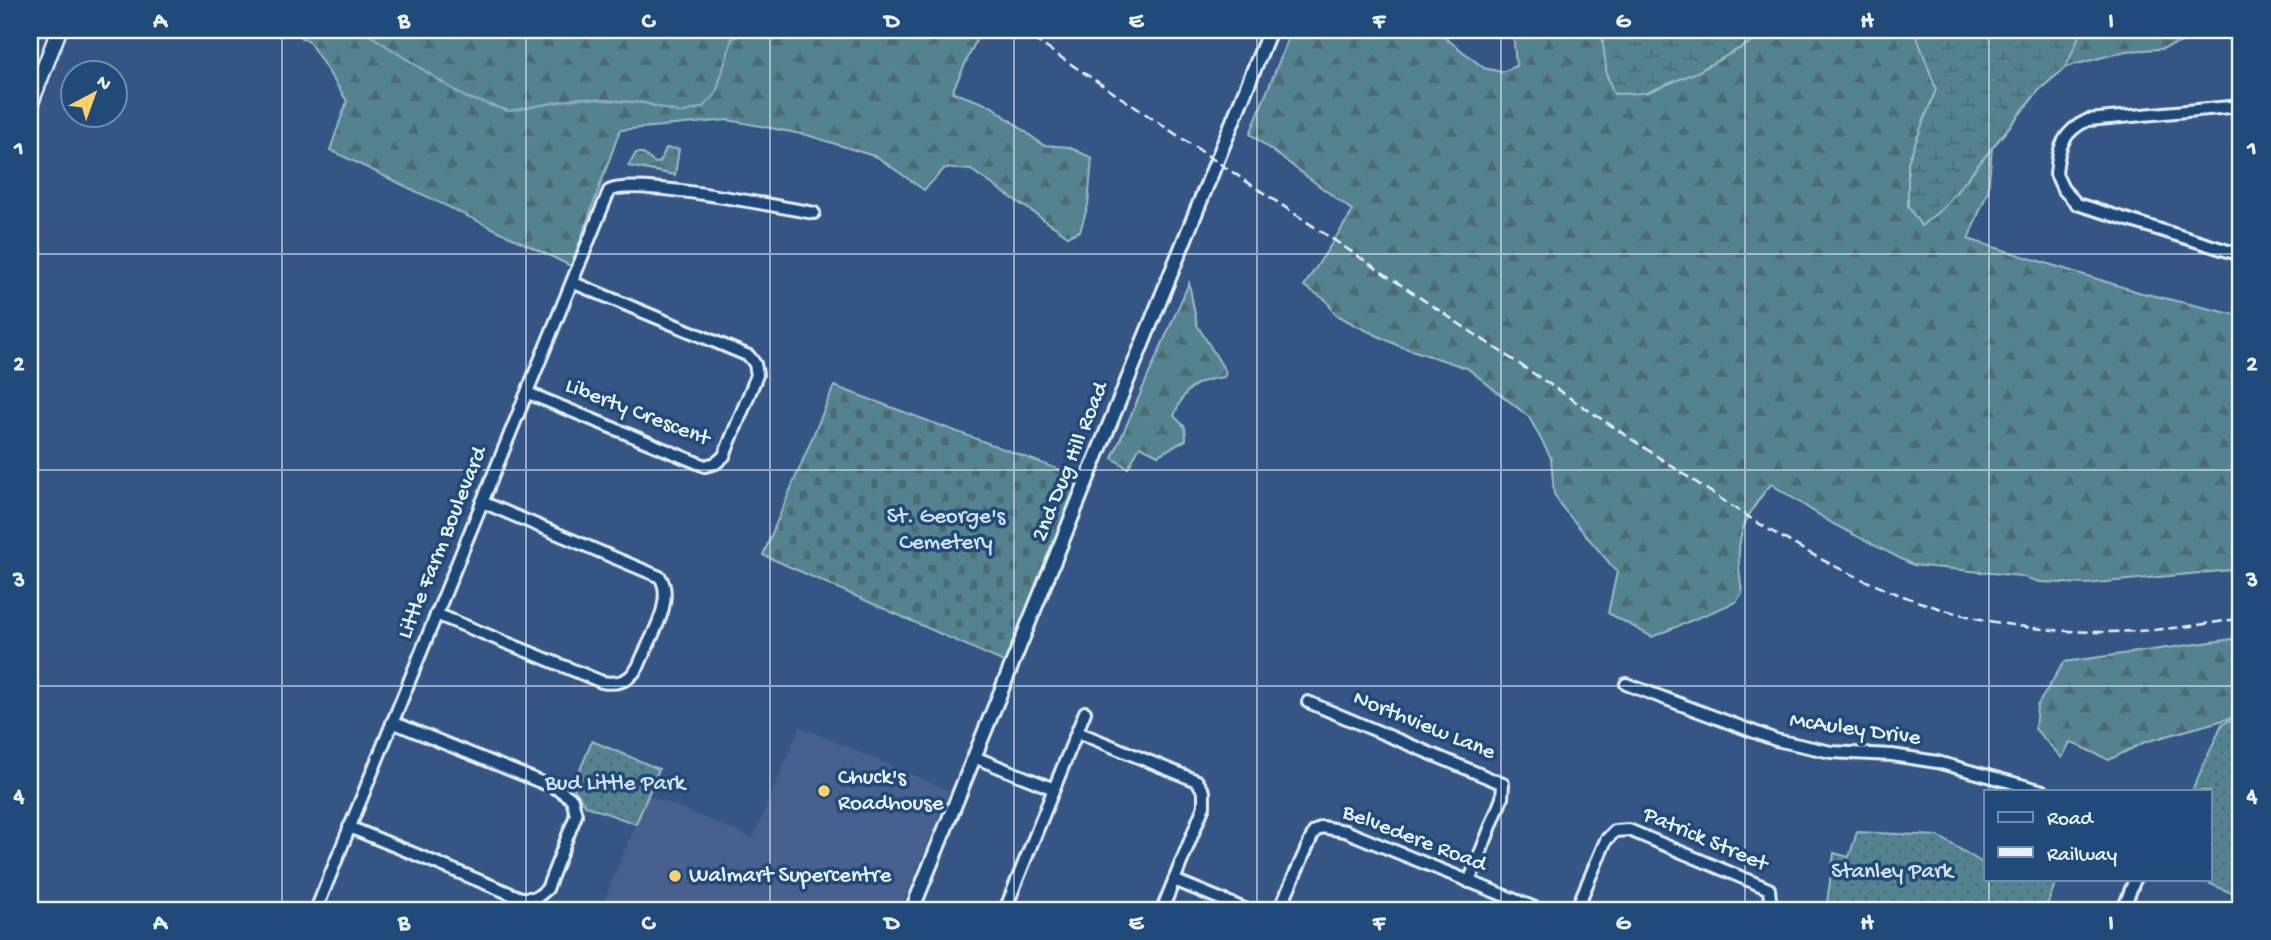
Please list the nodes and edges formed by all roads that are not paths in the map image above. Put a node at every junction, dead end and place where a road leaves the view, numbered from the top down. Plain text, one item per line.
1 (59, 30) edge
2 (1270, 30) edge
3 (30, 105) edge
4 (2241, 106) edge
5 (814, 213) dead end
6 (2241, 255) edge
7 (574, 283) junction
8 (528, 393) junction
9 (482, 502) junction
10 (436, 614) junction
11 (1626, 684) dead end
12 (1308, 702) dead end
13 (1085, 712) dead end
14 (392, 722) junction
15 (1077, 732) junction
16 (974, 757) junction
17 (1054, 789) junction
18 (2039, 790) edge
19 (349, 827) junction
20 (1174, 880) junction
21 (2135, 880) edge
22 (1469, 882) junction
23 (316, 910) edge
24 (912, 910) edge
25 (1005, 910) edge
26 (1162, 910) edge
27 (1247, 910) edge
28 (1279, 910) edge
29 (1540, 910) edge
30 (1576, 910) edge
31 (1770, 910) edge
32 (2123, 910) edge

1 - 3 main road
2 - 16 street, 2nd Dug Hill Road
4 - 6 street
5 - 7 street, Little Farm Boulevard
7 - 8 street, Little Farm Boulevard
7 - 8 street, Liberty Crescent
8 - 9 street, Little Farm Boulevard
9 - 10 street, Little Farm Boulevard
9 - 10 street
10 - 14 street, Little Farm Boulevard
11 - 18 street, McAuley Drive
12 - 22 street, Northview Lane
13 - 15 street
14 - 19 street, Little Farm Boulevard
14 - 19 street
15 - 17 street
15 - 20 street
16 - 17 street
16 - 24 street, 2nd Dug Hill Road
17 - 25 street
19 - 23 street, Little Farm Boulevard
20 - 26 street
20 - 27 street
21 - 32 street
22 - 28 street, Belvedere Road
22 - 29 street, Belvedere Road
30 - 31 street, Patrick Street

